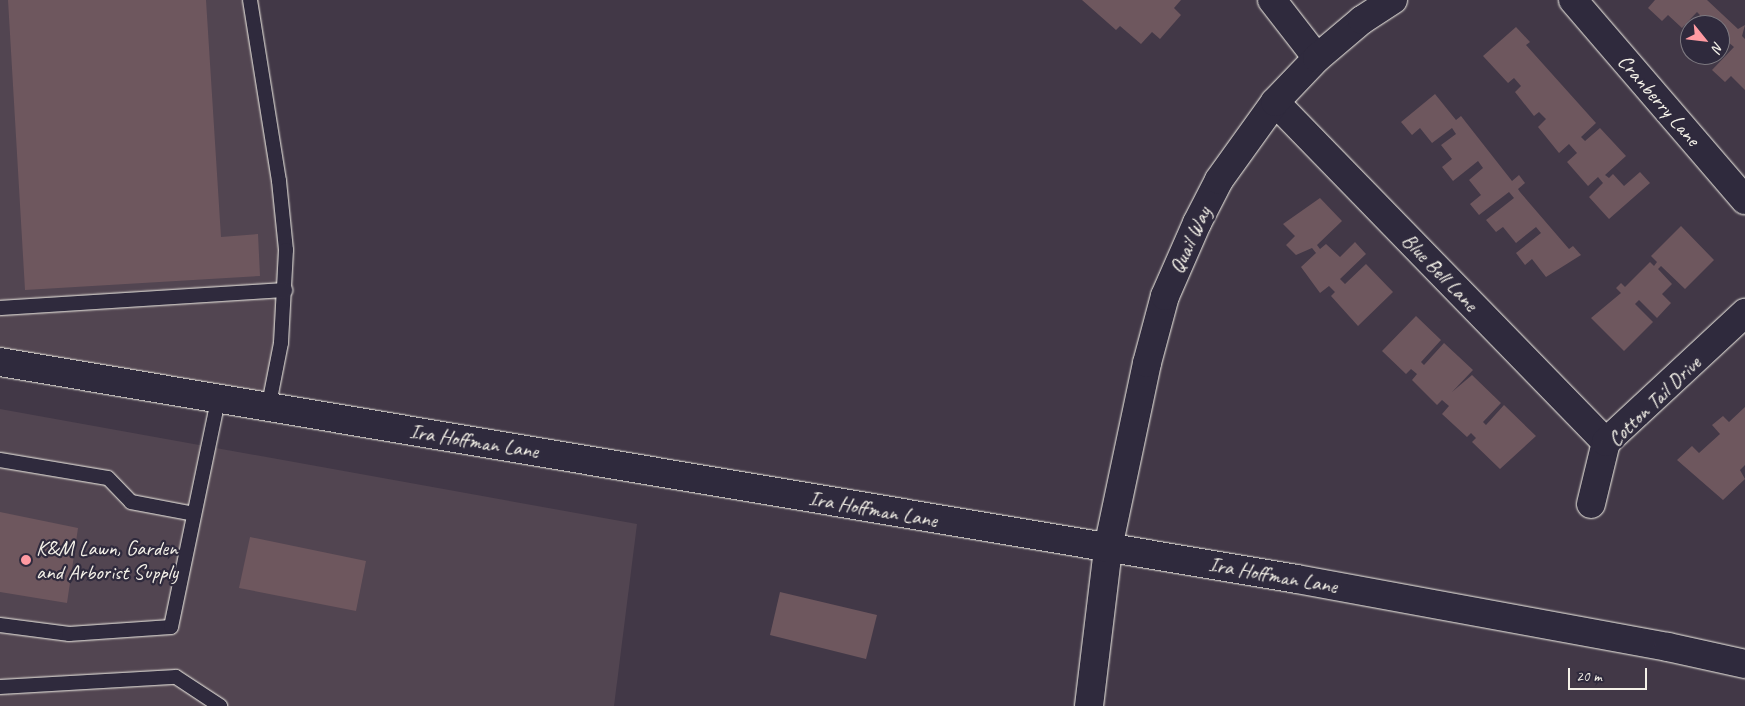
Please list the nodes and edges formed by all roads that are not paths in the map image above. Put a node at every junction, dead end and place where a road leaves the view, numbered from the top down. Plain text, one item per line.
1 (250, 0) edge
2 (1272, 0) edge
3 (1393, 0) edge
4 (1573, 0) edge
5 (1317, 58) junction
6 (1275, 102) junction
7 (1745, 200) edge
8 (285, 290) junction
9 (0, 308) edge
10 (1745, 314) edge
11 (0, 362) edge
12 (218, 400) junction
13 (268, 409) junction
14 (1606, 442) junction
15 (0, 460) edge
16 (1591, 504) dead end
17 (194, 514) junction
18 (1108, 548) junction
19 (0, 625) edge
20 (1745, 664) edge
21 (0, 687) edge
22 (220, 706) edge
23 (1089, 706) edge

1 - 8 lane
2 - 5 street
3 - 5 street, Quail Way
4 - 7 street, Cranberry Lane
5 - 6 street, Quail Way
6 - 14 street, Blue Bell Lane
6 - 18 street, Quail Way
8 - 9 lane
8 - 13 lane
10 - 14 street, Cotton Tail Drive
11 - 12 street, Ira Hoffman Lane
12 - 13 street, Ira Hoffman Lane
12 - 17 lane
13 - 18 street, Ira Hoffman Lane
14 - 16 street, Cotton Tail Drive
15 - 17 lane
17 - 19 lane
18 - 20 street, Ira Hoffman Lane
18 - 23 street, Quail Way
21 - 22 lane

